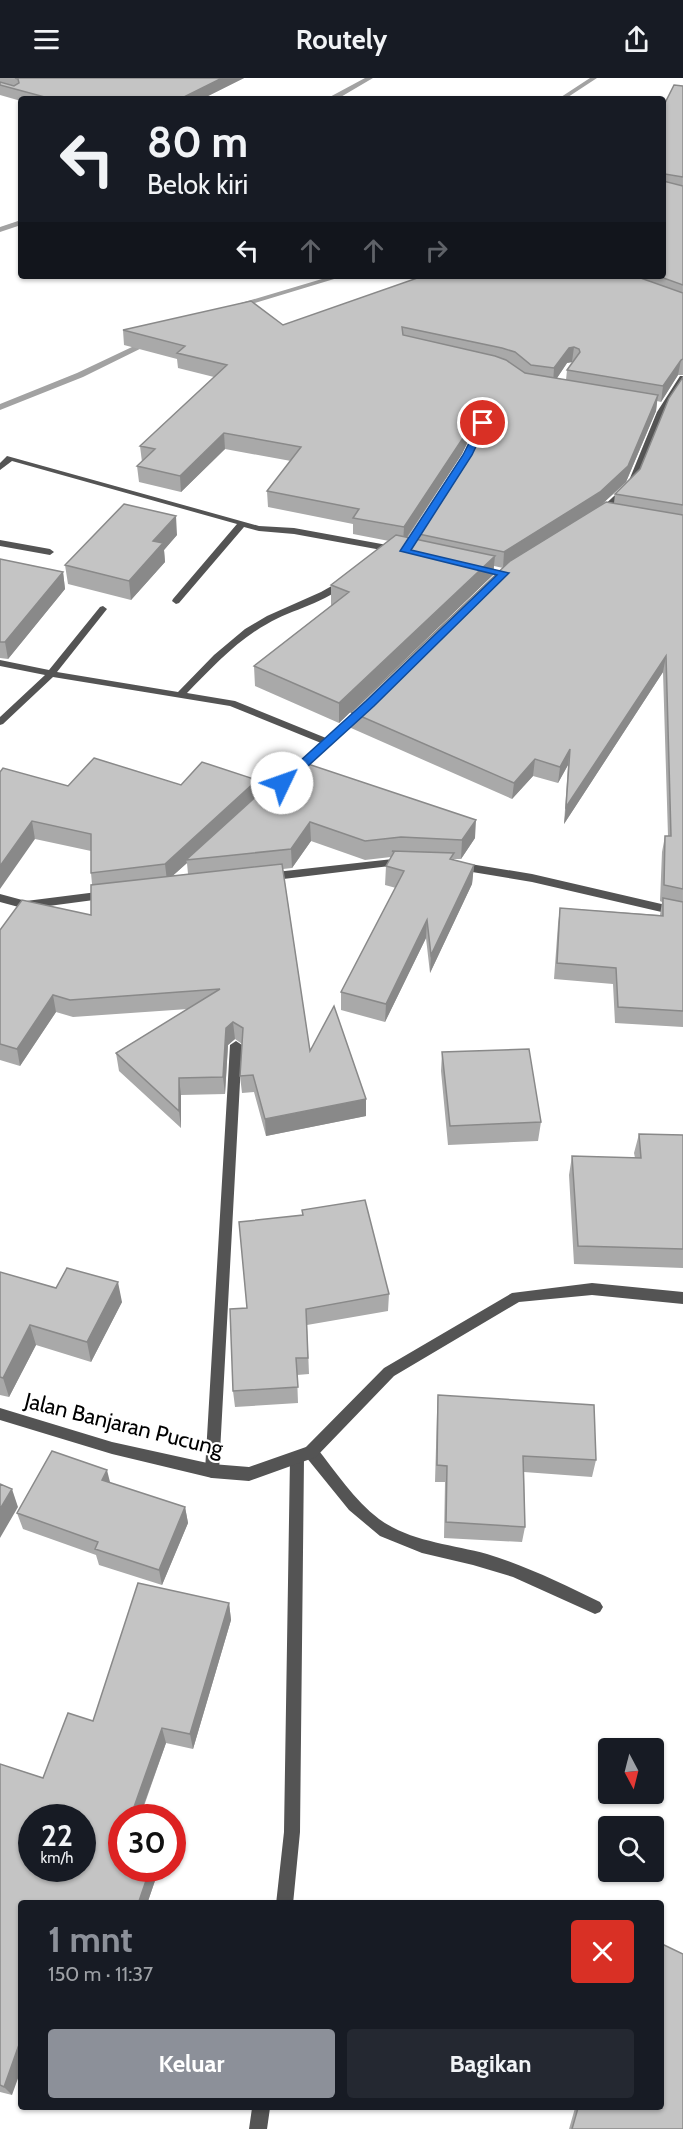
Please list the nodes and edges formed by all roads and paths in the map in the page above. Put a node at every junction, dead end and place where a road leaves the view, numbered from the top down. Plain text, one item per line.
1 (683, 378) edge
2 (654, 405) edge
3 (664, 407) junction
4 (483, 423) edge
5 (461, 465) edge
6 (0, 468) edge
7 (614, 514) edge
8 (243, 523) junction
9 (0, 543) edge
10 (405, 551) edge
11 (50, 552) dead end
12 (352, 574) edge
13 (176, 601) dead end
14 (103, 609) dead end
15 (0, 663) edge
16 (51, 674) junction
17 (180, 695) junction
18 (370, 703) edge
19 (0, 722) edge
20 (327, 742) junction
21 (285, 780) edge
22 (412, 862) edge
23 (447, 865) edge
24 (260, 878) edge
25 (115, 893) edge
26 (0, 898) edge
27 (683, 913) edge
28 (236, 1045) dead end
29 (683, 1298) edge
30 (0, 1414) edge
31 (304, 1455) junction
32 (212, 1471) junction
33 (595, 1607) dead end
34 (284, 1900) edge
35 (261, 2110) edge
36 (258, 2129) edge

1 - 3 street
2 - 3 street
3 - 7 street
4 - 5 street
6 - 8 street
8 - 10 street
8 - 13 street
9 - 11 street
12 - 17 street
14 - 16 street
15 - 16 street
16 - 17 street
16 - 19 street
17 - 20 street
18 - 20 street
20 - 21 street
22 - 24 street
23 - 27 street
25 - 26 street
28 - 32 street
29 - 31 street, Jalan Banjaran Pucung
30 - 32 street, Jalan Banjaran Pucung
31 - 32 street, Jalan Banjaran Pucung
31 - 33 street
31 - 34 street
35 - 36 street

